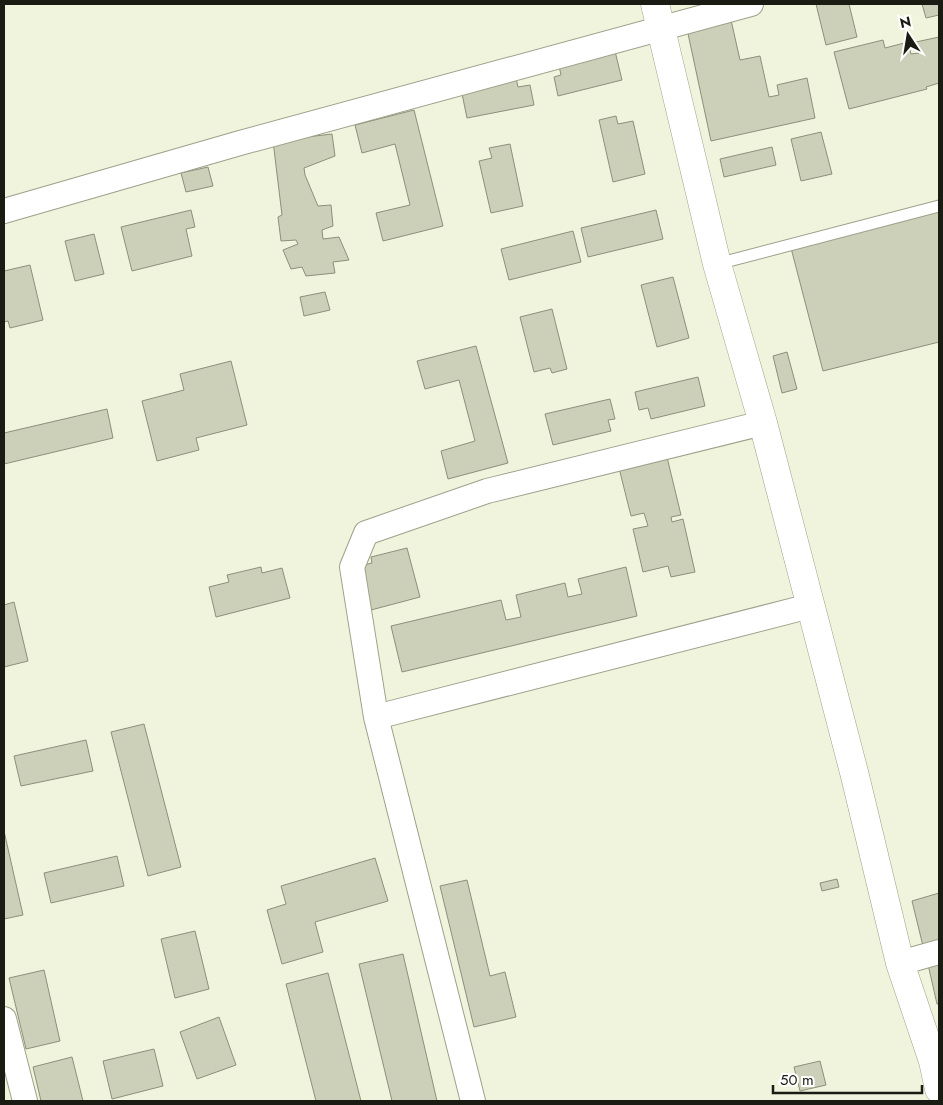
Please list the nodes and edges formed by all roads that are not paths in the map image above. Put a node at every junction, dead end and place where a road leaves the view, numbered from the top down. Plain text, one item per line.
1 (751, 4) edge
2 (659, 16) edge
3 (939, 206) edge
4 (4, 212) edge
5 (716, 264) junction
6 (763, 423) junction
7 (810, 606) junction
8 (376, 717) junction
9 (939, 952) edge
10 (900, 962) junction
11 (4, 1019) edge
12 (936, 1060) edge
13 (939, 1089) edge
14 (25, 1101) edge
15 (474, 1101) edge

1 - 2 street
2 - 4 street
2 - 5 main road
3 - 5 lane
5 - 6 main road
6 - 7 main road
6 - 8 street
7 - 8 street
7 - 10 main road
8 - 15 street
9 - 10 street
10 - 12 main road
11 - 14 street
12 - 13 main road

